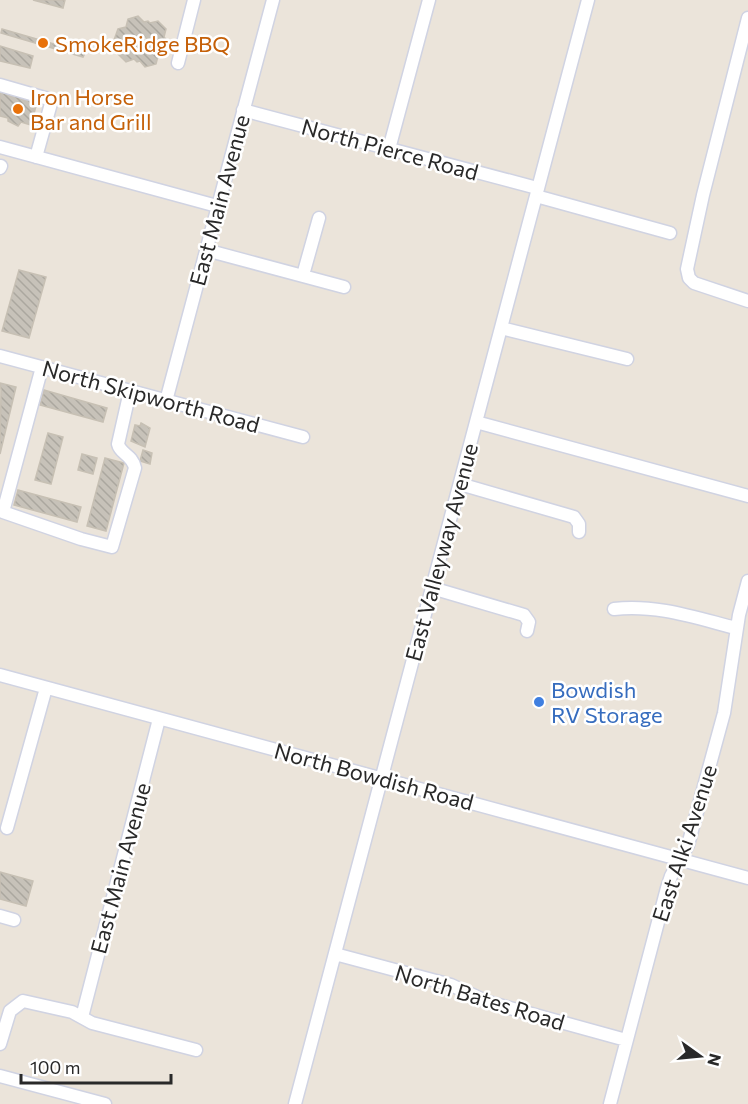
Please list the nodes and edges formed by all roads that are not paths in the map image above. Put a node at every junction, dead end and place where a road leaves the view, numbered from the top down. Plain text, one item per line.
1 (194, 0) edge
2 (273, 0) edge
3 (429, 0) edge
4 (588, 0) edge
5 (748, 18) edge
6 (178, 63) dead end
7 (0, 85) edge
8 (243, 110) junction
9 (0, 147) edge
10 (389, 149) junction
11 (36, 157) junction
12 (536, 192) junction
13 (217, 206) junction
14 (318, 218) dead end
15 (670, 233) dead end
16 (206, 250) junction
17 (303, 275) junction
18 (344, 287) dead end
19 (748, 301) edge
20 (501, 328) junction
21 (0, 356) edge
22 (627, 359) dead end
23 (42, 368) junction
24 (130, 392) junction
25 (166, 401) junction
26 (476, 422) junction
27 (303, 436) dead end
28 (460, 484) junction
29 (748, 496) edge
30 (579, 532) dead end
31 (748, 581) edge
32 (432, 588) junction
33 (614, 609) dead end
34 (736, 628) junction
35 (527, 631) dead end
36 (0, 675) edge
37 (46, 688) junction
38 (159, 719) junction
39 (381, 778) junction
40 (7, 828) dead end
41 (681, 860) junction
42 (748, 878) edge
43 (0, 916) edge
44 (14, 920) dead end
45 (335, 954) junction
46 (82, 1017) junction
47 (626, 1040) junction
48 (0, 1044) edge
49 (196, 1050) dead end
50 (0, 1076) edge
51 (105, 1104) edge
52 (295, 1104) edge
53 (609, 1104) edge

1 - 6 street
2 - 8 street, East Main Avenue
3 - 10 street
4 - 12 street, East Valleyway Avenue
5 - 19 street
7 - 11 street
8 - 10 street, North Pierce Road
8 - 13 street, East Main Avenue
9 - 11 street
10 - 12 street, North Pierce Road
11 - 13 street
12 - 15 street, North Pierce Road
12 - 20 street, East Valleyway Avenue
13 - 16 street, East Main Avenue
14 - 17 street
16 - 17 street
16 - 25 street, East Main Avenue
17 - 18 street
20 - 22 street
20 - 26 street, East Valleyway Avenue
21 - 23 street, North Skipworth Road
23 - 24 street, North Skipworth Road
23 - 24 street
24 - 25 street, North Skipworth Road
25 - 27 street, North Skipworth Road
26 - 28 street, East Valleyway Avenue
26 - 29 street
28 - 30 street
28 - 32 street, East Valleyway Avenue
31 - 34 street, East Alki Avenue
32 - 35 street
32 - 39 street, East Valleyway Avenue
33 - 34 street
34 - 41 street, East Alki Avenue
36 - 37 street, North Bowdish Road
37 - 38 street, North Bowdish Road
37 - 40 street
38 - 39 street, North Bowdish Road
38 - 46 street, East Main Avenue
39 - 41 street, North Bowdish Road
39 - 45 street, East Valleyway Avenue
41 - 42 street, North Bowdish Road
41 - 47 street, East Alki Avenue
43 - 44 street
45 - 47 street, North Bates Road
45 - 52 street, East Valleyway Avenue
46 - 48 street
46 - 49 street
47 - 53 street, East Alki Avenue
50 - 51 street

